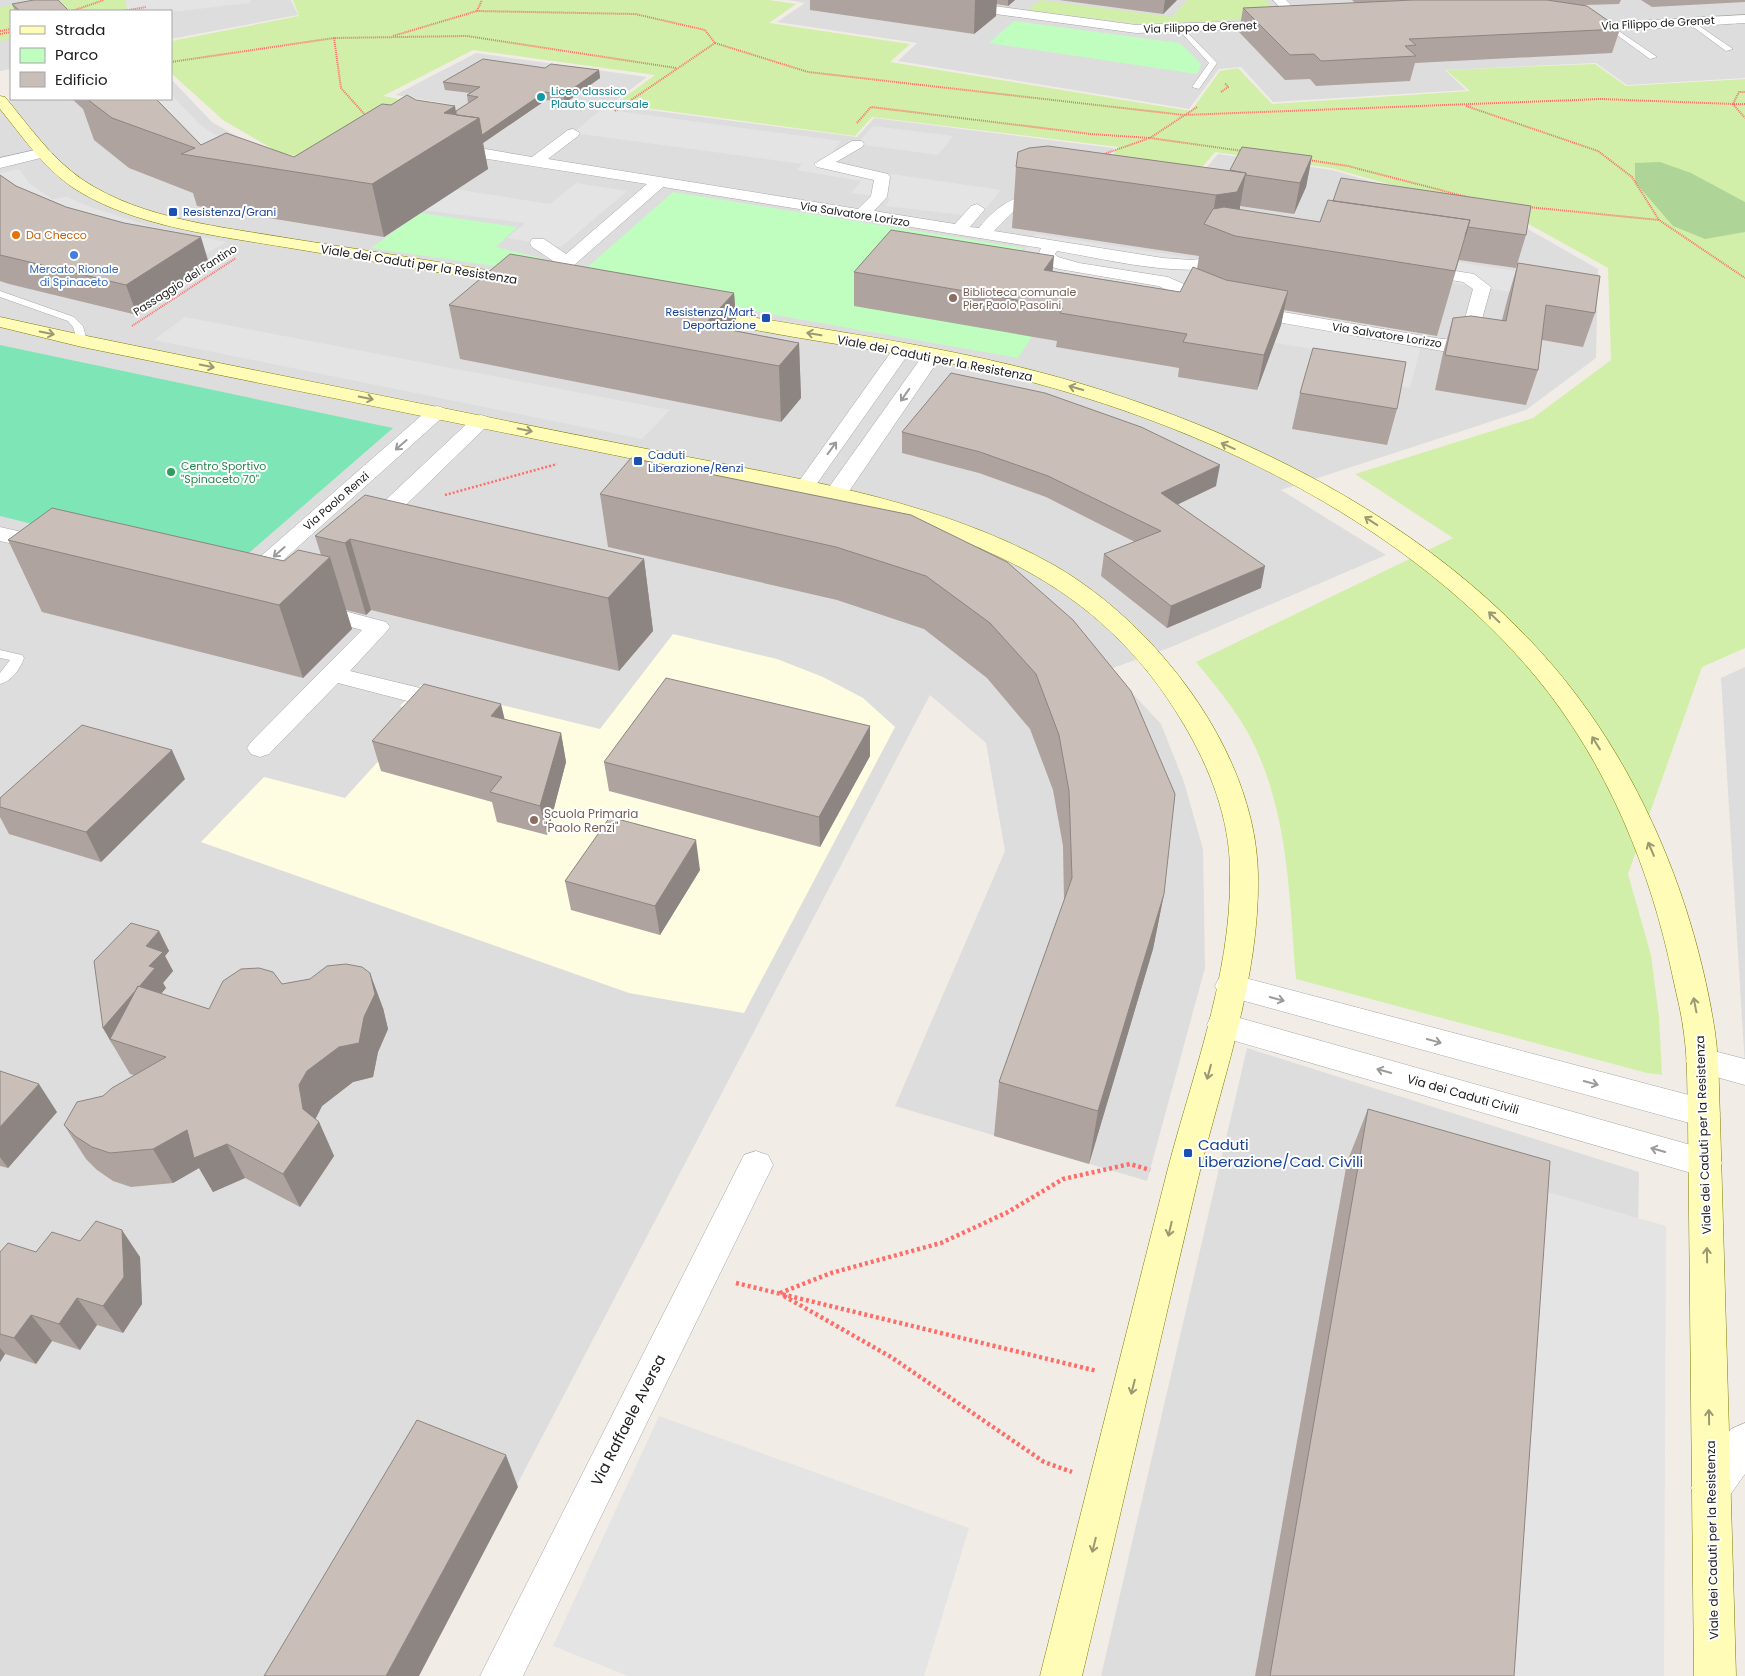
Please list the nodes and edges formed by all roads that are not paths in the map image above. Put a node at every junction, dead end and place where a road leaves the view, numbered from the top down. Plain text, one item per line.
1 (921, 0) edge
2 (1017, 0) edge
3 (1279, 0) edge
4 (1009, 12) junction
5 (1745, 19) edge
6 (1562, 21) edge
7 (1690, 22) junction
8 (1608, 26) junction
9 (1181, 29) junction
10 (1729, 49) dead end
11 (1653, 57) dead end
12 (1196, 87) dead end
13 (0, 100) edge
14 (573, 132) dead end
15 (857, 144) dead end
16 (435, 146) edge
17 (40, 149) junction
18 (0, 153) edge
19 (535, 162) junction
20 (0, 163) edge
21 (617, 176) junction
22 (658, 183) junction
23 (603, 187) dead end
24 (1057, 198) edge
25 (977, 209) dead end
26 (861, 215) junction
27 (959, 230) junction
28 (983, 234) junction
29 (538, 243) dead end
30 (1051, 245) junction
31 (1250, 257) edge
32 (567, 262) junction
33 (1401, 268) edge
34 (542, 284) junction
35 (564, 288) edge
36 (0, 294) edge
37 (681, 310) edge
38 (0, 322) edge
39 (82, 340) junction
40 (903, 349) junction
41 (934, 355) junction
42 (437, 412) junction
43 (481, 421) junction
44 (804, 488) junction
45 (835, 495) junction
46 (0, 534) edge
47 (353, 543) edge
48 (66, 550) edge
49 (262, 597) edge
50 (289, 604) edge
51 (0, 654) edge
52 (333, 674) junction
53 (0, 680) edge
54 (411, 694) dead end
55 (260, 748) dead end
56 (1230, 986) junction
57 (1222, 1024) junction
58 (1702, 1061) junction
59 (1745, 1072) edge
60 (1704, 1114) junction
61 (1705, 1163) junction
62 (756, 1164) dead end
63 (1745, 1442) edge
64 (1711, 1488) junction
65 (501, 1676) edge
66 (1061, 1676) edge
67 (1715, 1676) edge

1 - 4 street, Via Filippo de Grenet
2 - 4 street
3 - 9 street, Via Filippo de Grenet
4 - 9 street, Via Filippo de Grenet
5 - 7 street, Via Filippo de Grenet
6 - 8 street, Via Filippo de Grenet
7 - 8 street, Via Filippo de Grenet
7 - 10 lane
8 - 11 lane
9 - 12 lane
13 - 17 street, Viale dei Caduti per la Resistenza
14 - 19 street
15 - 26 street
16 - 19 street, Via Salvatore Lorizzo
17 - 18 street
17 - 20 street
17 - 34 street, Viale dei Caduti per la Resistenza
19 - 21 street, Via Salvatore Lorizzo
21 - 22 street, Via Salvatore Lorizzo
21 - 23 street
22 - 26 street, Via Salvatore Lorizzo
22 - 32 street
24 - 28 street
25 - 27 street
26 - 27 street, Via Salvatore Lorizzo
27 - 28 street, Via Salvatore Lorizzo
28 - 30 street, Via Salvatore Lorizzo
29 - 32 street
30 - 31 street, Via Salvatore Lorizzo
30 - 33 street, Via Salvatore Lorizzo
32 - 34 street
34 - 35 street, Viale dei Caduti per la Resistenza
36 - 39 lane
40 -> 37 street, Viale dei Caduti per la Resistenza
38 -> 39 street
39 -> 42 street
40 - 41 street, Viale dei Caduti per la Resistenza
44 -> 40 street
41 -> 45 street
58 -> 41 street, Viale dei Caduti per la Resistenza
42 - 43 street
42 -> 49 street, Via Paolo Renzi
43 -> 44 street
43 - 47 street
44 - 45 street
45 - 56 street
46 - 48 street
50 - 52 street
51 - 53 lane
52 - 54 street
52 - 55 street
56 - 57 street
56 -> 60 street
61 -> 57 street, Via dei Caduti Civili
57 -> 66 street
58 - 59 street
58 - 60 street, Viale dei Caduti per la Resistenza
60 - 61 street, Viale dei Caduti per la Resistenza
64 -> 61 street, Viale dei Caduti per la Resistenza
62 - 65 street, Via Raffaele Aversa
63 - 64 street
64 - 67 street, Viale dei Caduti per la Resistenza

